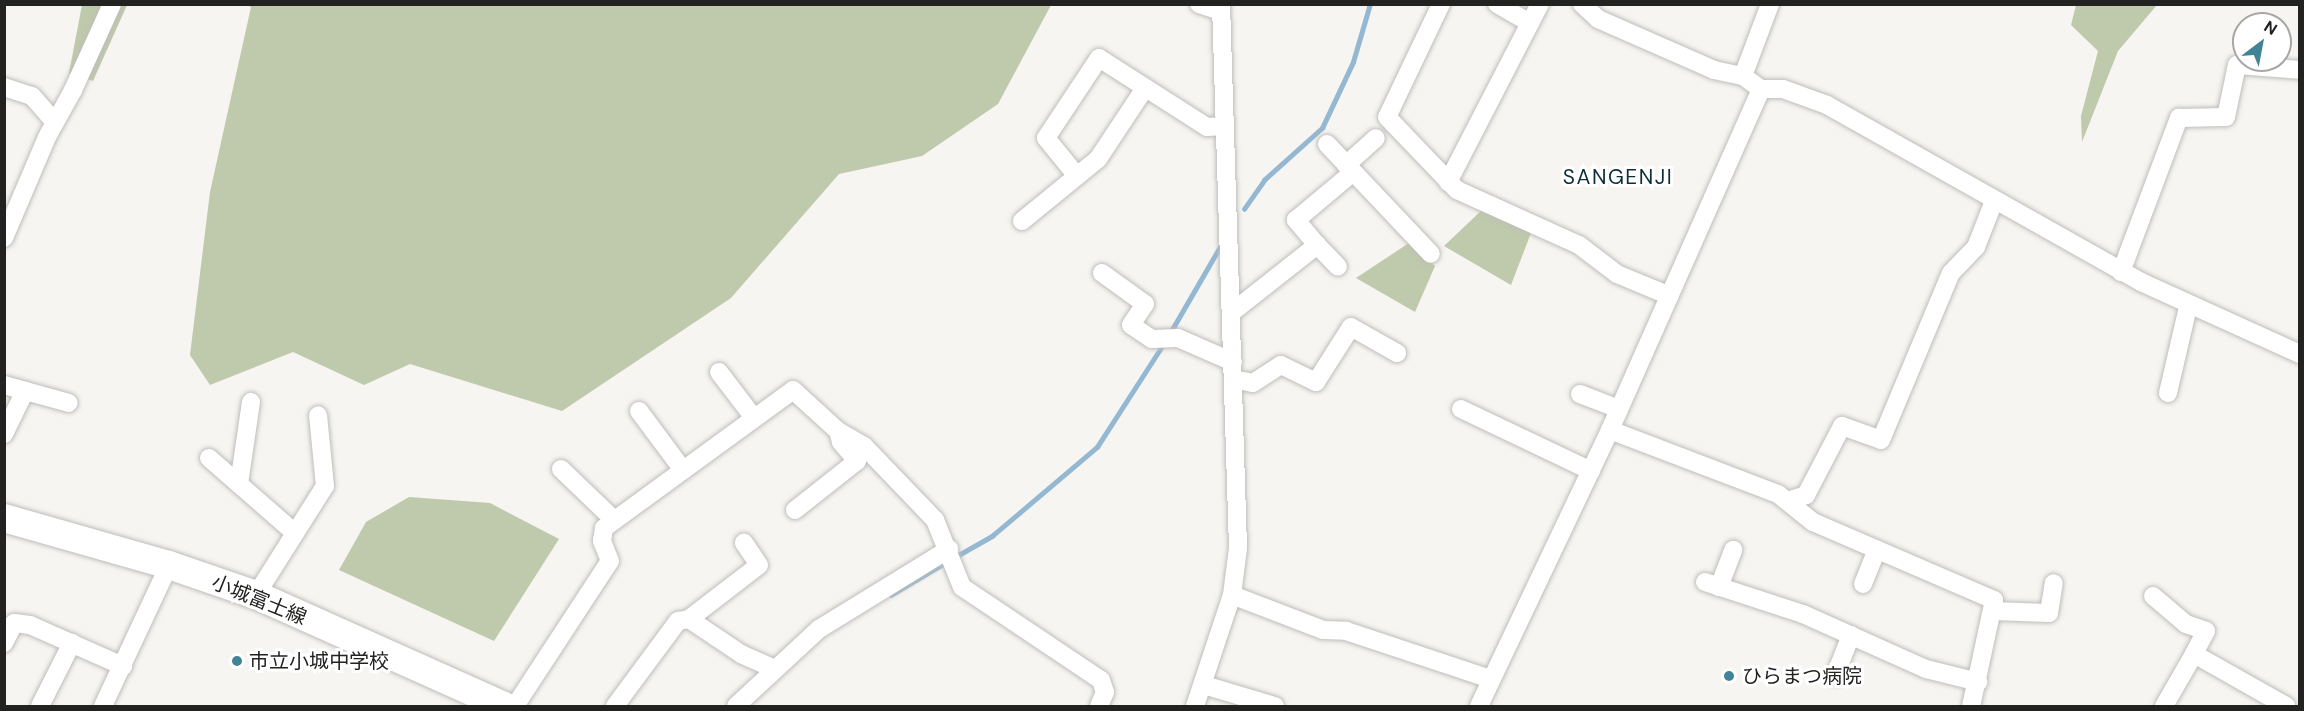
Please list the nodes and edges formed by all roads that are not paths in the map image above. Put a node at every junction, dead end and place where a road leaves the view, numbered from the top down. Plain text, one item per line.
1 (112, 4) edge
2 (1199, 4) edge
3 (1441, 4) edge
4 (1497, 4) edge
5 (1540, 4) edge
6 (1582, 4) edge
7 (1770, 4) edge
8 (1221, 8) edge
9 (1530, 23) junction
10 (2300, 70) edge
11 (1743, 76) junction
12 (4, 87) edge
13 (1145, 88) junction
14 (1761, 89) junction
15 (54, 121) junction
16 (1225, 126) junction
17 (1376, 138) dead end
18 (1327, 144) dead end
19 (1349, 169) junction
20 (1077, 176) junction
21 (1448, 182) junction
22 (1994, 201) junction
23 (1022, 221) dead end
24 (4, 238) edge
25 (1317, 245) junction
26 (1431, 254) dead end
27 (1338, 267) dead end
28 (2121, 272) junction
29 (1102, 273) dead end
30 (1670, 296) junction
31 (2188, 307) junction
32 (1231, 313) junction
33 (1397, 353) dead end
34 (2300, 354) edge
35 (1233, 371) junction
36 (719, 372) dead end
37 (4, 385) edge
38 (25, 391) junction
39 (2168, 393) dead end
40 (1580, 394) dead end
41 (251, 402) dead end
42 (69, 403) dead end
43 (1619, 409) junction
44 (1461, 410) dead end
45 (639, 411) dead end
46 (318, 415) dead end
47 (754, 418) junction
48 (1610, 430) junction
49 (838, 431) junction
50 (4, 434) edge
51 (209, 458) dead end
52 (561, 469) dead end
53 (683, 470) junction
54 (1591, 471) junction
55 (239, 484) junction
56 (1790, 500) junction
57 (795, 510) dead end
58 (4, 518) edge
59 (614, 520) junction
60 (295, 533) junction
61 (744, 543) dead end
62 (1733, 550) dead end
63 (1877, 550) junction
64 (951, 557) junction
65 (169, 565) junction
66 (2054, 583) dead end
67 (1863, 584) dead end
68 (256, 595) junction
69 (1232, 595) junction
70 (2153, 596) dead end
71 (1992, 611) junction
72 (689, 619) junction
73 (1851, 635) junction
74 (4, 643) edge
75 (72, 643) junction
76 (2194, 654) junction
77 (123, 666) junction
78 (773, 668) junction
79 (1835, 676) dead end
80 (1490, 679) junction
81 (1978, 682) junction
82 (1204, 685) junction
83 (40, 706) edge
84 (103, 706) edge
85 (504, 706) edge
86 (515, 706) edge
87 (615, 706) edge
88 (736, 706) edge
89 (1099, 706) edge
90 (1195, 706) edge
91 (1275, 706) edge
92 (1479, 706) edge
93 (1971, 706) edge
94 (2164, 706) edge
95 (2286, 706) edge

1 - 15 street
2 - 8 street
3 - 21 street
4 - 9 street
5 - 9 street
6 - 11 street
7 - 11 street
8 - 16 street
9 - 21 street
10 - 28 street
11 - 14 street
12 - 15 street
13 - 16 street
13 - 20 street
13 - 20 street
14 - 22 street
14 - 30 street
15 - 24 street
16 - 32 street
17 - 19 street
18 - 19 street
19 - 25 street
19 - 26 street
20 - 23 street
21 - 30 street
22 - 28 street
22 - 56 street
25 - 27 street
25 - 32 street
28 - 31 street
29 - 35 street
30 - 43 street
31 - 34 street
31 - 39 street
32 - 35 street
33 - 35 street
35 - 69 street
36 - 47 street
37 - 38 street
38 - 42 street
38 - 50 street
40 - 43 street
41 - 55 street
43 - 48 street
44 - 54 street
45 - 53 street
46 - 60 street
47 - 49 street
47 - 53 street
48 - 54 street
48 - 56 street
49 - 57 street
49 - 64 street
51 - 55 street
52 - 59 street
53 - 59 street
54 - 80 street
55 - 60 street
56 - 63 street
58 - 65 main road, 小城富士線
59 - 86 street
60 - 68 street
61 - 72 street
62 - 73 street
63 - 67 street
63 - 71 street
64 - 78 street
64 - 89 street
65 - 68 main road, 小城富士線
65 - 77 street
66 - 71 street
68 - 85 main road, 小城富士線
69 - 80 street
69 - 82 street
70 - 76 street
71 - 81 street
72 - 78 street
72 - 87 street
73 - 79 street
73 - 81 street
74 - 75 street
75 - 77 street
75 - 83 street
76 - 94 street
76 - 95 street
77 - 84 street
78 - 88 street
80 - 92 street
81 - 93 street
82 - 90 street
82 - 91 street

